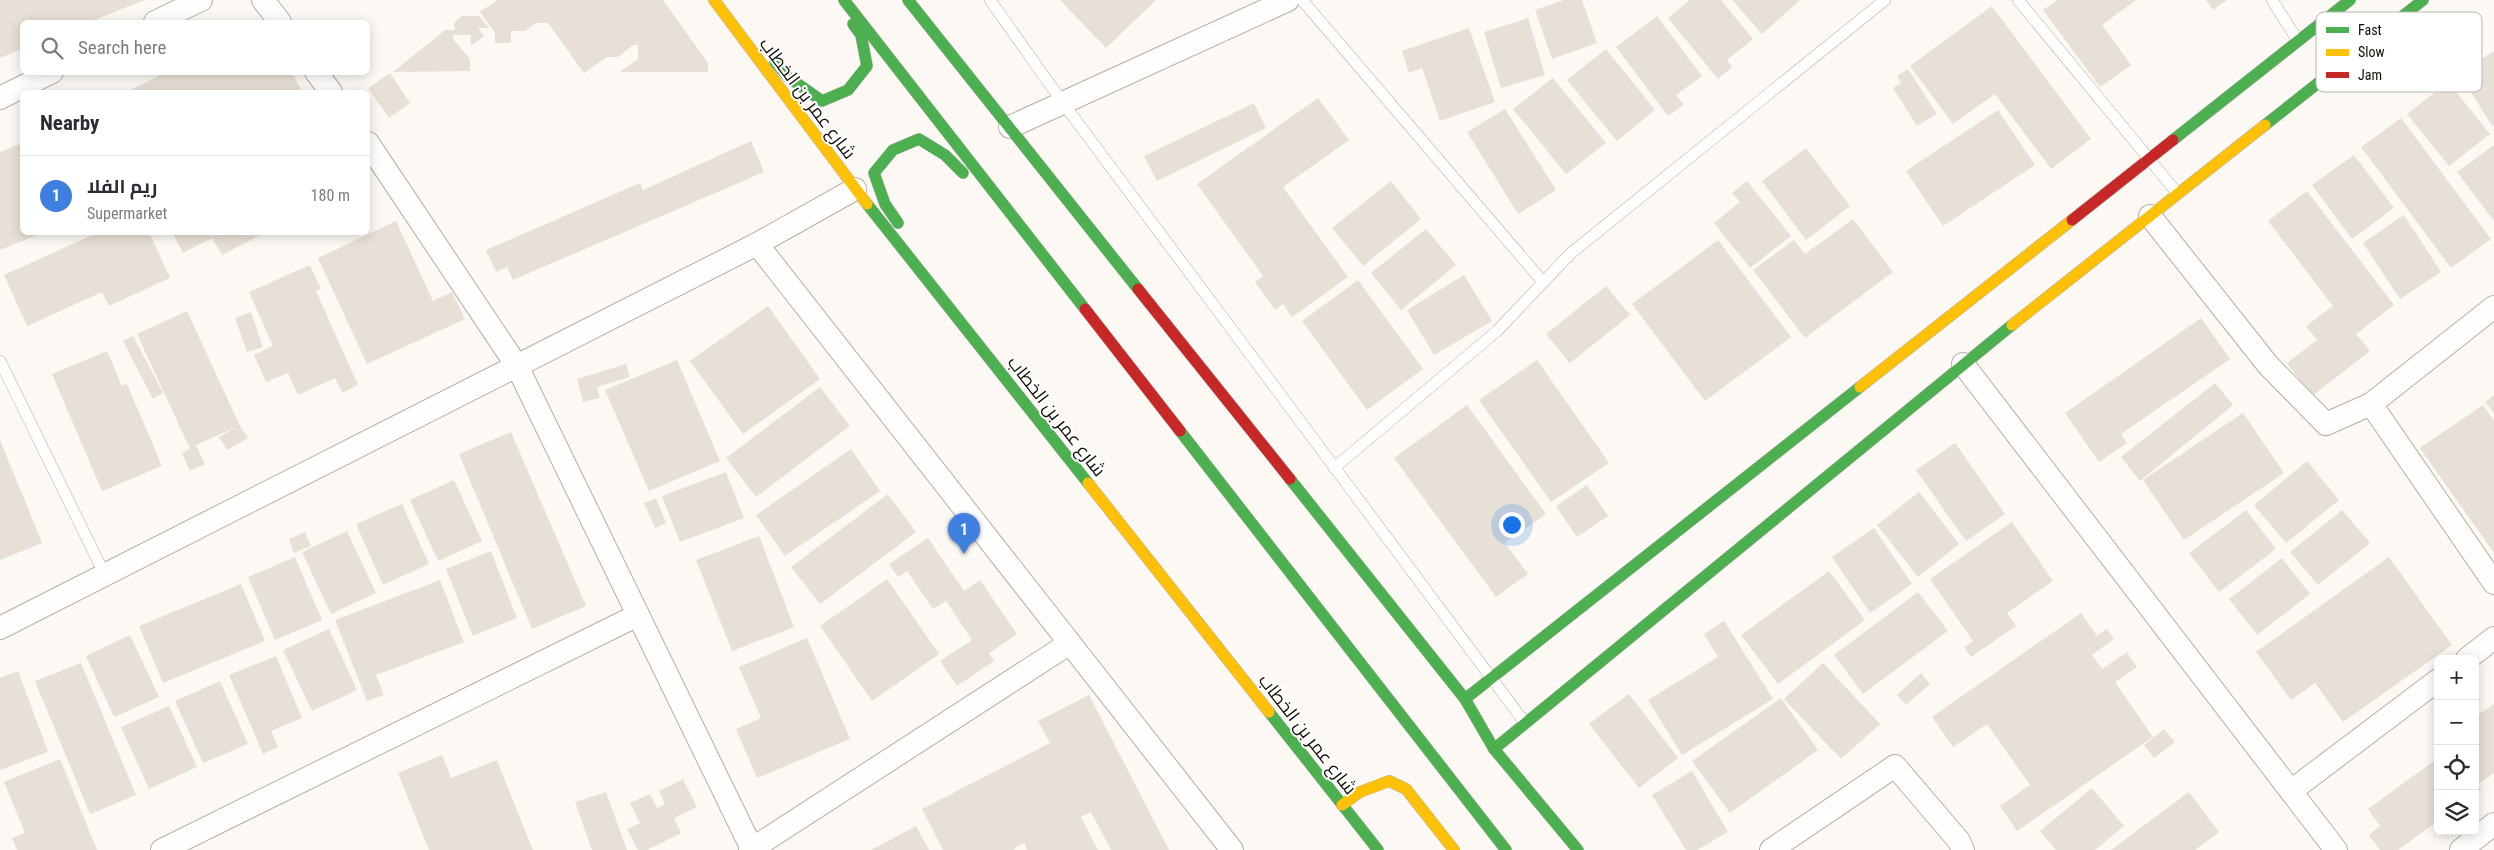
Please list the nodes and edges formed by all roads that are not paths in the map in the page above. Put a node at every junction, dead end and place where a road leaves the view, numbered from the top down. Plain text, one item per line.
1 (201, 0) edge
2 (263, 0) edge
3 (716, 0) edge
4 (836, 0) edge
5 (844, 0) edge
6 (908, 0) edge
7 (990, 0) edge
8 (1288, 0) edge
9 (1302, 0) edge
10 (1885, 0) edge
11 (2018, 0) edge
12 (2272, 0) edge
13 (2350, 0) edge
14 (2423, 0) edge
15 (2335, 12) edge
16 (2408, 12) edge
17 (159, 20) edge
18 (278, 20) edge
19 (2316, 27) edge
20 (2298, 41) junction
21 (46, 75) edge
22 (318, 75) edge
23 (2316, 85) edge
24 (330, 90) edge
25 (0, 98) edge
26 (1063, 103) junction
27 (1010, 127) junction
28 (370, 146) edge
29 (2150, 158) junction
30 (854, 189) junction
31 (2178, 194) junction
32 (2150, 216) junction
33 (756, 244) junction
34 (1042, 255) junction
35 (1543, 282) junction
36 (2494, 307) edge
37 (970, 334) junction
38 (0, 361) edge
39 (1963, 364) junction
40 (516, 366) junction
41 (2371, 404) junction
42 (1334, 468) junction
43 (105, 574) junction
44 (2494, 583) edge
45 (638, 615) junction
46 (0, 628) edge
47 (2494, 638) edge
48 (1070, 643) junction
49 (2472, 655) edge
50 (1491, 679) junction
51 (2434, 683) edge
52 (1465, 699) junction
53 (1525, 723) junction
54 (1494, 749) junction
55 (2291, 791) junction
56 (1342, 805) junction
57 (2494, 824) edge
58 (162, 850) edge
59 (751, 850) edge
60 (1232, 850) edge
61 (1378, 850) edge
62 (1454, 850) edge
63 (1506, 850) edge
64 (1578, 850) edge
65 (1771, 850) edge
66 (1963, 850) edge
67 (2336, 850) edge
68 (2461, 850) edge

1 - 17 street
2 - 18 street
3 - 4 street
3 - 30 street, شارع عمر بن الخطاب
5 - 34 street
6 - 27 street
7 - 26 lane
8 - 26 street
9 - 35 lane
10 - 35 lane
11 - 29 lane
12 - 20 lane
13 - 15 street
14 - 16 street
19 - 20 street
20 - 29 street
21 - 25 street
22 - 24 street
23 - 31 street
26 - 27 street
26 - 42 lane
27 - 52 street
28 - 40 street
29 - 31 lane
29 - 50 street
30 - 33 street
30 - 37 street, شارع عمر بن الخطاب
31 - 32 street
32 - 39 street
32 - 41 street
33 - 40 street
33 - 48 street
34 - 37 street
34 - 63 street
35 - 42 lane
36 - 41 street
37 - 56 street, شارع عمر بن الخطاب
38 - 43 lane
39 - 53 street
39 - 55 street
40 - 43 street
40 - 45 street
41 - 44 street
42 - 50 lane
43 - 46 street
45 - 58 street
45 - 59 street
47 - 49 street
48 - 59 street
48 - 60 street
50 - 52 street
50 - 53 lane
51 - 55 street
52 - 54 street
53 - 54 street
54 - 64 street
55 - 67 street
56 - 61 street, شارع عمر بن الخطاب
56 - 62 street
57 - 68 street
65 - 66 street

